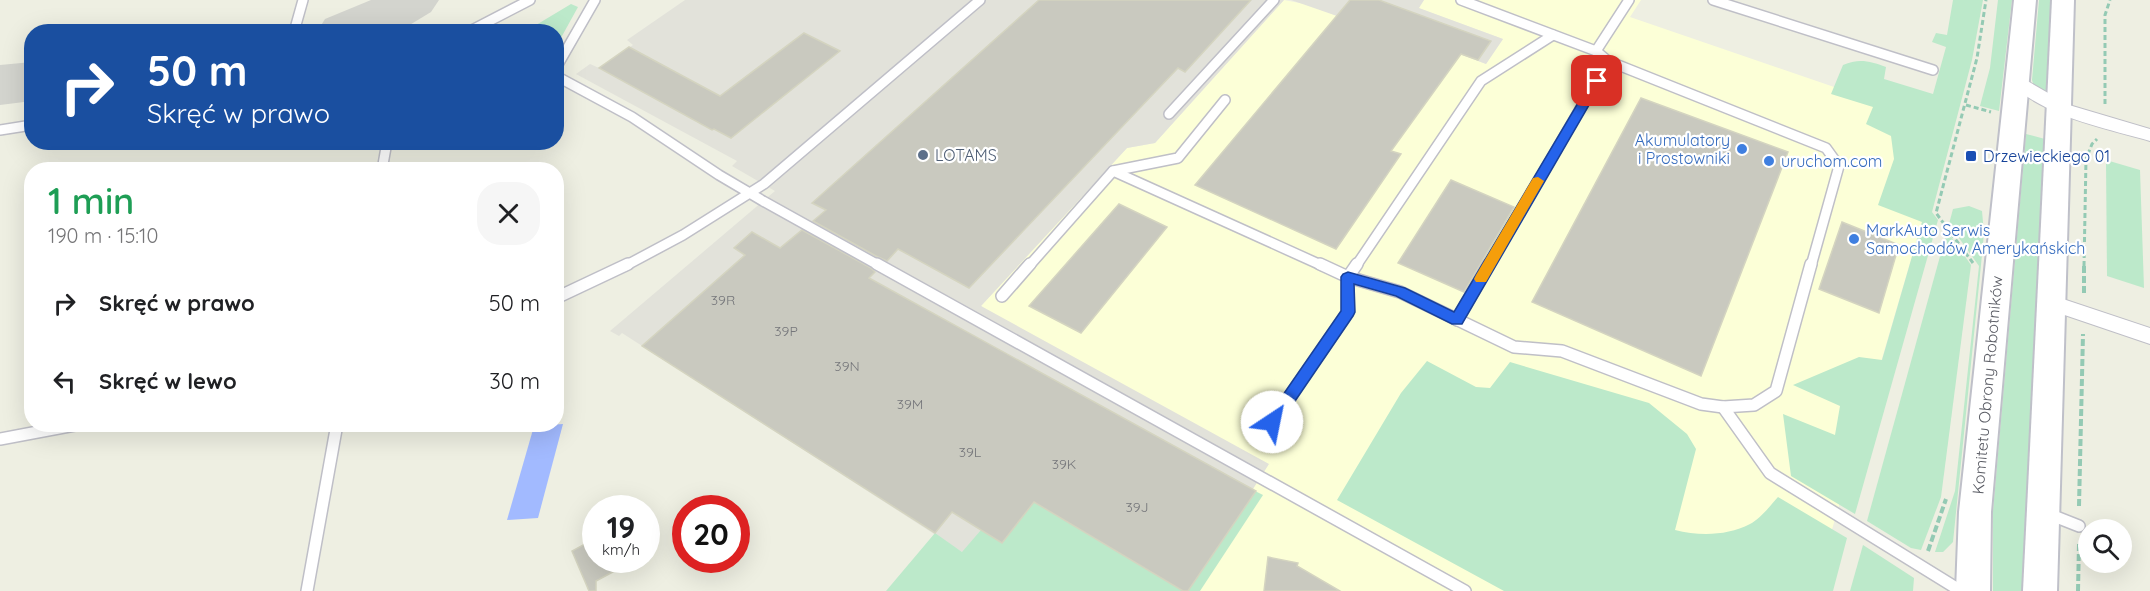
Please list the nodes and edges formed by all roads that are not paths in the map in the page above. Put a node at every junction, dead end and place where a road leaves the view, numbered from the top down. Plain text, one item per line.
1 (303, 0) edge
2 (530, 0) edge
3 (595, 0) edge
4 (980, 0) edge
5 (1274, 0) edge
6 (1461, 0) edge
7 (1629, 0) edge
8 (1713, 0) edge
9 (2025, 0) edge
10 (2063, 0) edge
11 (296, 24) edge
12 (483, 24) edge
13 (1553, 35) junction
14 (1596, 51) junction
15 (564, 54) edge
16 (1608, 61) junction
17 (1933, 70) dead end
18 (564, 80) edge
19 (2017, 81) junction
20 (1225, 100) dead end
21 (2059, 108) junction
22 (1169, 114) dead end
23 (24, 126) edge
24 (0, 130) edge
25 (2150, 135) edge
26 (1113, 171) junction
27 (749, 193) junction
28 (1348, 277) junction
29 (564, 294) edge
30 (1002, 296) dead end
31 (2051, 303) junction
32 (1457, 320) junction
33 (2150, 336) edge
34 (1723, 407) junction
35 (1272, 422) dead end
36 (37, 432) edge
37 (337, 432) edge
38 (0, 439) edge
39 (2043, 512) junction
40 (2078, 526) edge
41 (307, 591) edge
42 (1465, 591) edge
43 (1961, 591) edge
44 (1973, 591) edge
45 (2040, 591) edge

1 - 11 lane
2 - 12 lane
3 - 15 lane
4 - 27 lane
5 - 22 lane
6 - 13 lane
7 - 14 lane
8 - 17 lane
9 - 19 street, Komitetu Obrony Robotników
10 - 21 street
13 - 14 lane
13 - 28 lane
14 - 16 lane
16 - 32 lane
16 - 34 lane
18 - 27 lane
19 - 21 street
19 - 44 street, Komitetu Obrony Robotników
20 - 26 lane
21 - 25 street
21 - 31 street
23 - 24 lane
26 - 28 lane
26 - 30 lane
27 - 29 lane
27 - 42 lane
28 - 32 lane
28 - 35 lane
31 - 33 street
31 - 39 street
32 - 34 lane
34 - 43 lane
36 - 38 lane
37 - 41 lane
39 - 40 lane
39 - 45 street

